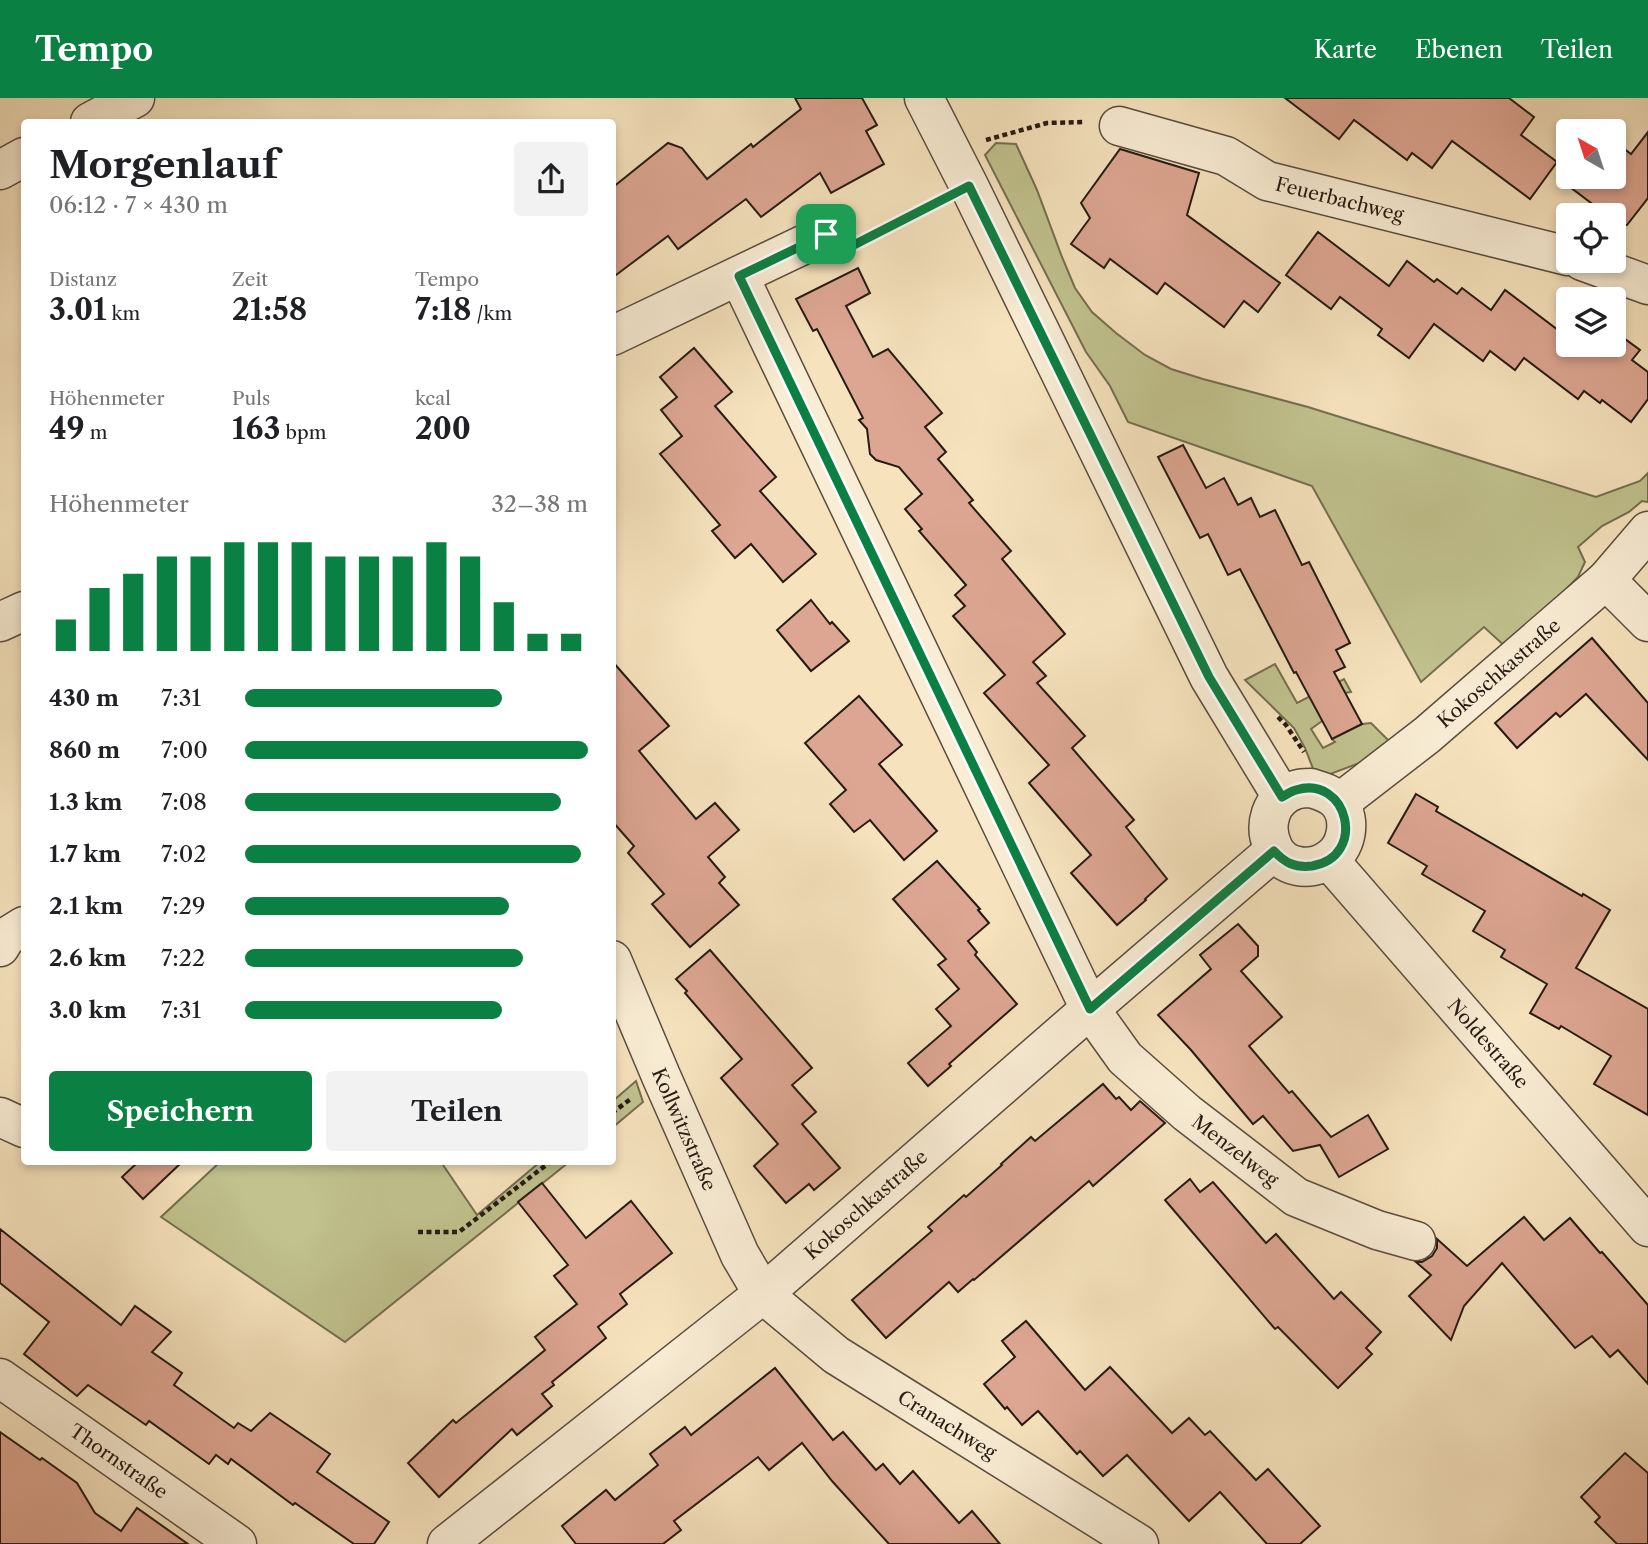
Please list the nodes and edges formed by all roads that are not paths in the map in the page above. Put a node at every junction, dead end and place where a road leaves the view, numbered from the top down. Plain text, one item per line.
1 (135, 98) edge
2 (924, 98) edge
3 (96, 119) edge
4 (1119, 126) road end
5 (21, 160) edge
6 (0, 170) edge
7 (826, 234) road end
8 (1556, 253) edge
9 (1615, 273) edge
10 (739, 276) junction
11 (1648, 285) edge
12 (616, 334) edge
13 (1648, 531) edge
14 (1606, 580) junction
15 (21, 612) edge
16 (0, 622) edge
17 (1648, 622) edge
18 (1282, 797) junction
19 (1339, 803) junction
20 (1274, 851) junction
21 (1329, 860) junction
22 (21, 928) edge
23 (0, 947) edge
24 (616, 969) edge
25 (1090, 1009) junction
26 (0, 1117) edge
27 (21, 1127) edge
28 (1648, 1227) edge
29 (1416, 1241) dead end
30 (763, 1294) junction
31 (0, 1378) edge
32 (237, 1544) edge
33 (447, 1544) edge
34 (1139, 1544) edge

1 - 3 street
2 - 18 street
4 - 8 street, Feuerbachweg
5 - 6 street
7 - 10 street
9 - 11 street
10 - 12 street
10 - 25 street, Menzelweg
13 - 14 street, Kokoschkastraße
14 - 17 street
14 - 19 street, Kokoschkastraße
15 - 16 street
18 - 19 street
18 - 20 street
19 - 21 street
20 - 21 street
20 - 25 street, Kokoschkastraße
21 - 28 street, Noldestraße
22 - 23 street
24 - 30 street, Kollwitzstraße
25 - 29 street, Menzelweg
25 - 30 street, Kokoschkastraße
26 - 27 street
30 - 33 street, Kokoschkastraße
30 - 34 street, Cranachweg
31 - 32 street, Thornstraße

